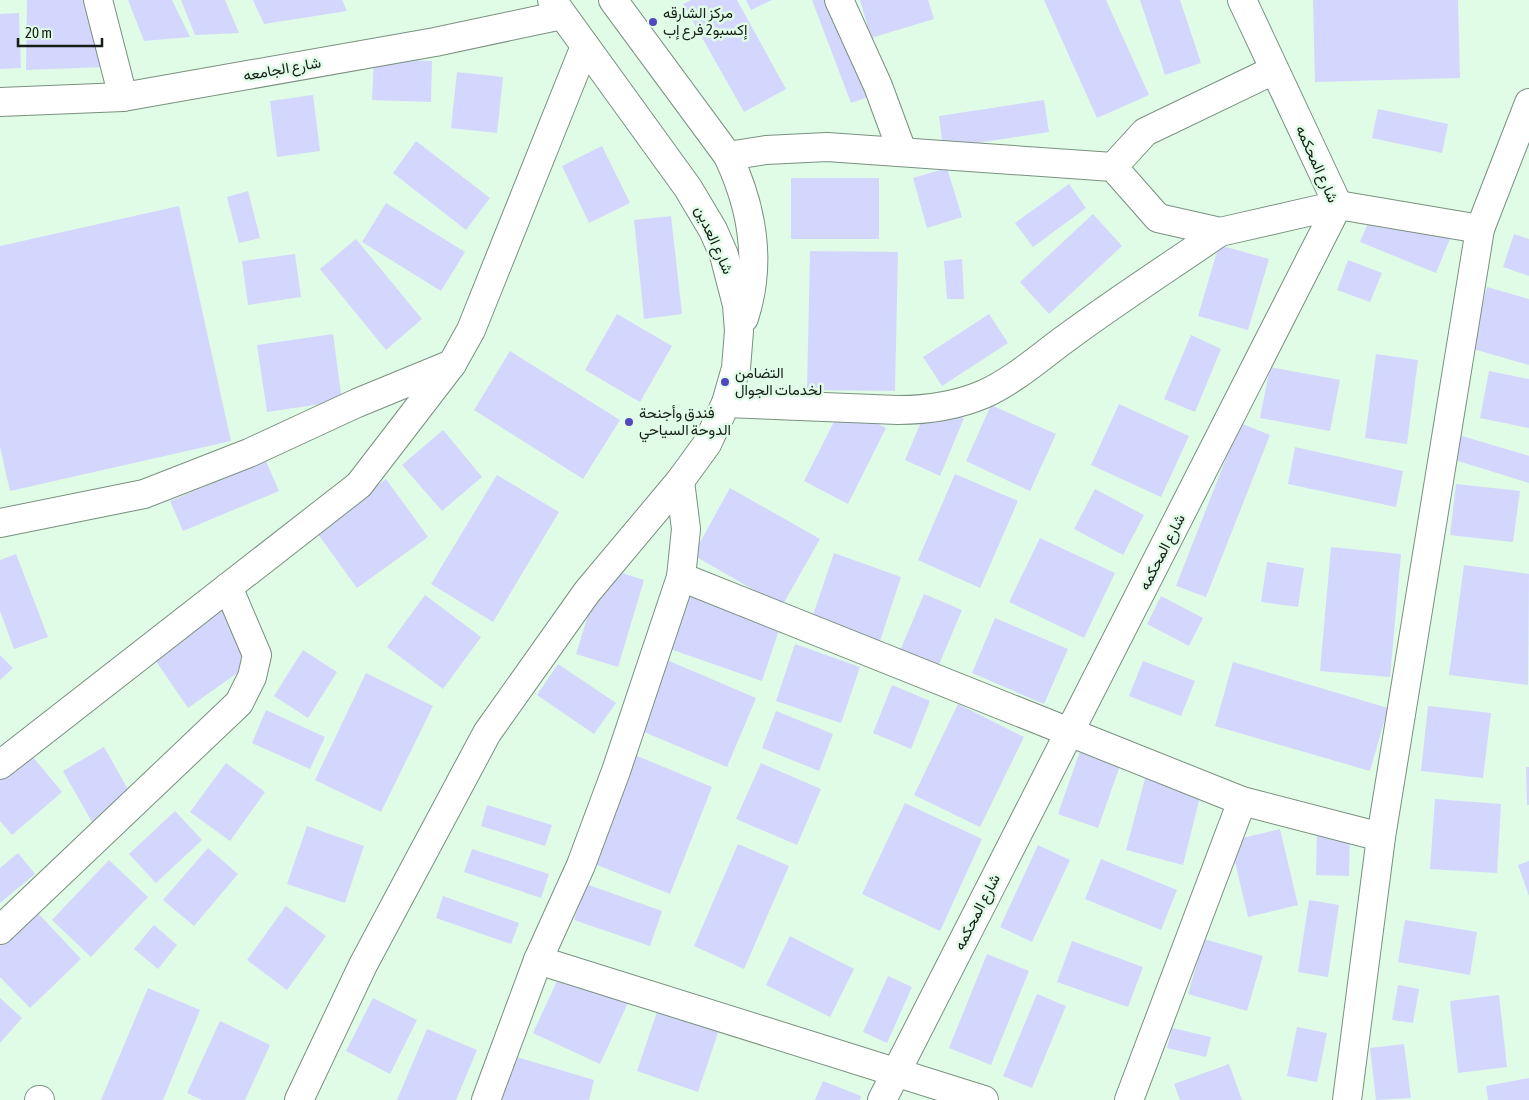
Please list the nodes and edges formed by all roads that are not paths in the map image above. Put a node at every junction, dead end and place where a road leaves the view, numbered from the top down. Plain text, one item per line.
1 (98, 0) edge
2 (613, 0) edge
3 (839, 0) edge
4 (1242, 0) edge
5 (557, 8) edge
6 (585, 46) junction
7 (1274, 70) junction
8 (123, 97) junction
9 (0, 102) edge
10 (1529, 103) edge
11 (902, 151) junction
12 (728, 156) junction
13 (1113, 167) junction
14 (1338, 205) junction
15 (1480, 229) junction
16 (1220, 232) junction
17 (739, 331) junction
18 (452, 364) junction
19 (726, 403) junction
20 (680, 480) junction
21 (0, 523) edge
22 (680, 577) junction
23 (228, 587) junction
24 (1070, 734) junction
25 (0, 764) edge
26 (1242, 801) junction
27 (1381, 837) junction
28 (0, 930) edge
29 (538, 960) junction
30 (894, 1073) junction
31 (299, 1100) edge
32 (486, 1100) edge
33 (882, 1100) edge
34 (984, 1100) edge
35 (1129, 1100) edge
36 (1347, 1100) edge

1 - 8 street
2 - 12 street, شارع العدين
3 - 11 street
4 - 7 street, شارع المحكمه
5 - 6 street, شارع العدين
5 - 8 street, شارع الجامعه
6 - 17 street, شارع العدين
6 - 18 street
7 - 13 street
7 - 14 street, شارع المحكمه
8 - 9 street, شارع الجامعه
10 - 15 street
11 - 12 street
11 - 13 street
12 - 17 street, شارع العدين
13 - 16 street
14 - 15 street
14 - 16 street
14 - 24 street, شارع المحكمه
15 - 27 street
16 - 19 street
17 - 19 street
18 - 21 street
18 - 23 street
19 - 20 street
20 - 22 street
20 - 31 street
22 - 24 street
22 - 29 street
23 - 25 street
23 - 28 street
24 - 26 street
24 - 30 street, شارع المحكمه
26 - 27 street
26 - 35 street
27 - 36 street
29 - 30 street
29 - 32 street
30 - 33 street, شارع المحكمه
30 - 34 street

